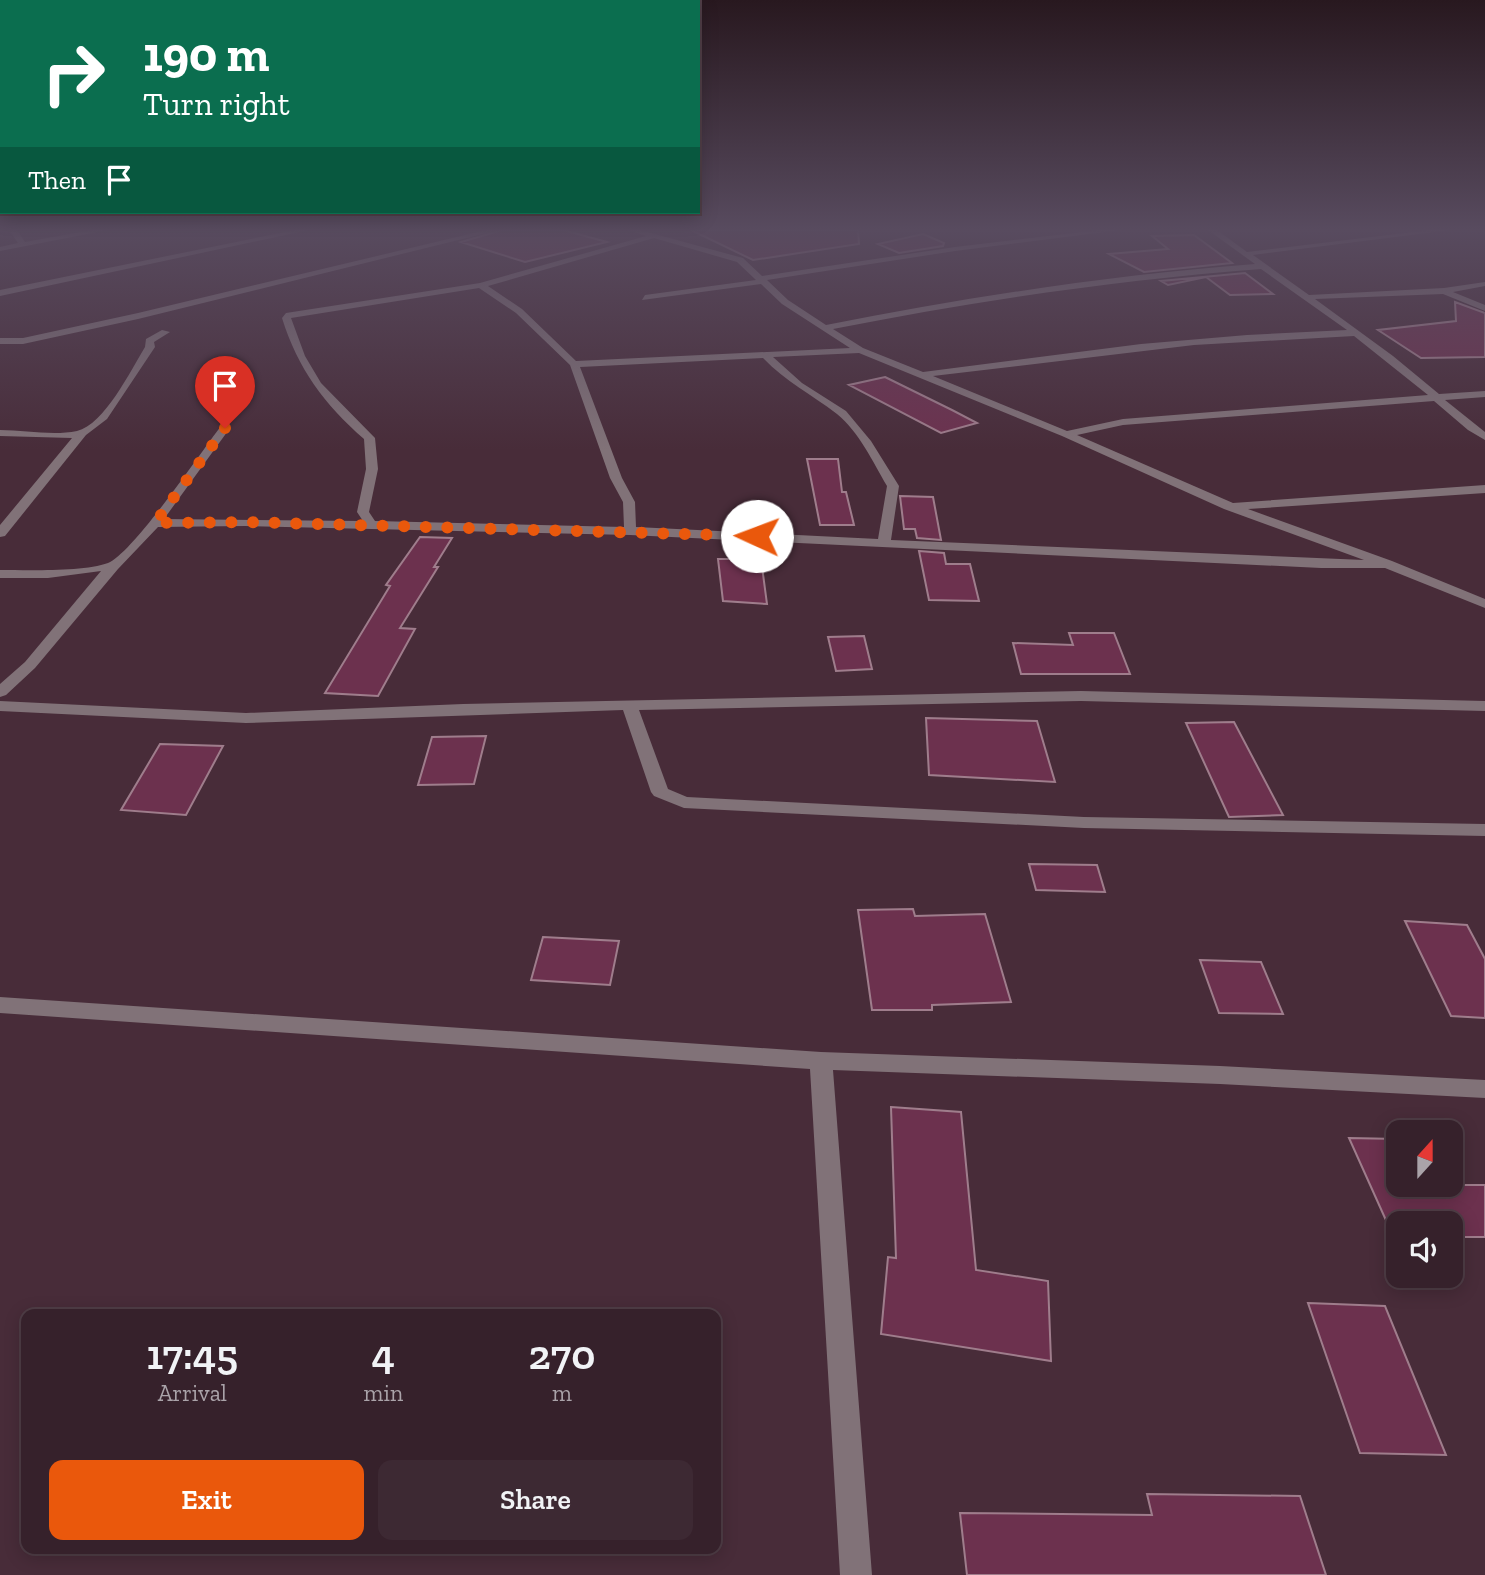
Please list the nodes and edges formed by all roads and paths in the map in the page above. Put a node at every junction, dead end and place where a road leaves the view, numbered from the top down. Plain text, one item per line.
1 (190, 304) edge
2 (358, 304) edge
3 (508, 304) edge
4 (787, 304) edge
5 (952, 304) edge
6 (1318, 304) edge
7 (823, 328) junction
8 (165, 332) dead end
9 (1355, 333) junction
10 (0, 341) edge
11 (860, 350) junction
12 (767, 357) junction
13 (575, 364) junction
14 (923, 374) junction
15 (1485, 394) edge
16 (1434, 398) junction
17 (225, 428) dead end
18 (0, 433) edge
19 (82, 433) junction
20 (1066, 434) junction
21 (1485, 437) edge
22 (1485, 488) edge
23 (1228, 506) junction
24 (363, 512) junction
25 (155, 523) junction
26 (339, 525) junction
27 (373, 527) junction
28 (630, 531) junction
29 (0, 533) edge
30 (1313, 539) junction
31 (884, 541) junction
32 (1321, 564) junction
33 (1387, 564) junction
34 (113, 566) junction
35 (0, 574) edge
36 (1485, 604) edge
37 (0, 692) edge
38 (0, 706) edge
39 (629, 706) junction
40 (1485, 706) edge
41 (1485, 830) edge
42 (0, 1005) edge
43 (821, 1061) junction
44 (1485, 1089) edge
45 (856, 1575) edge

1 - 10 street
2 - 24 street
3 - 13 street
4 - 7 street
5 - 7 street
6 - 9 street
7 - 11 street
8 - 19 street
9 - 14 street
9 - 16 street
11 - 12 street
11 - 14 street
12 - 13 street
12 - 31 street
13 - 28 street
14 - 20 street
15 - 16 street
16 - 20 street
16 - 21 street
17 - 25 street
18 - 19 street
19 - 29 street
20 - 23 street
22 - 23 street
23 - 30 street
24 - 26 street
24 - 27 street
25 - 26 street
25 - 34 street
26 - 27 street
27 - 28 street
28 - 31 street
30 - 32 street
30 - 33 street
31 - 32 street
32 - 33 street
33 - 36 street
34 - 35 street
34 - 37 street
38 - 39 street
39 - 40 street
39 - 41 street
42 - 43 street
43 - 44 street
43 - 45 street

